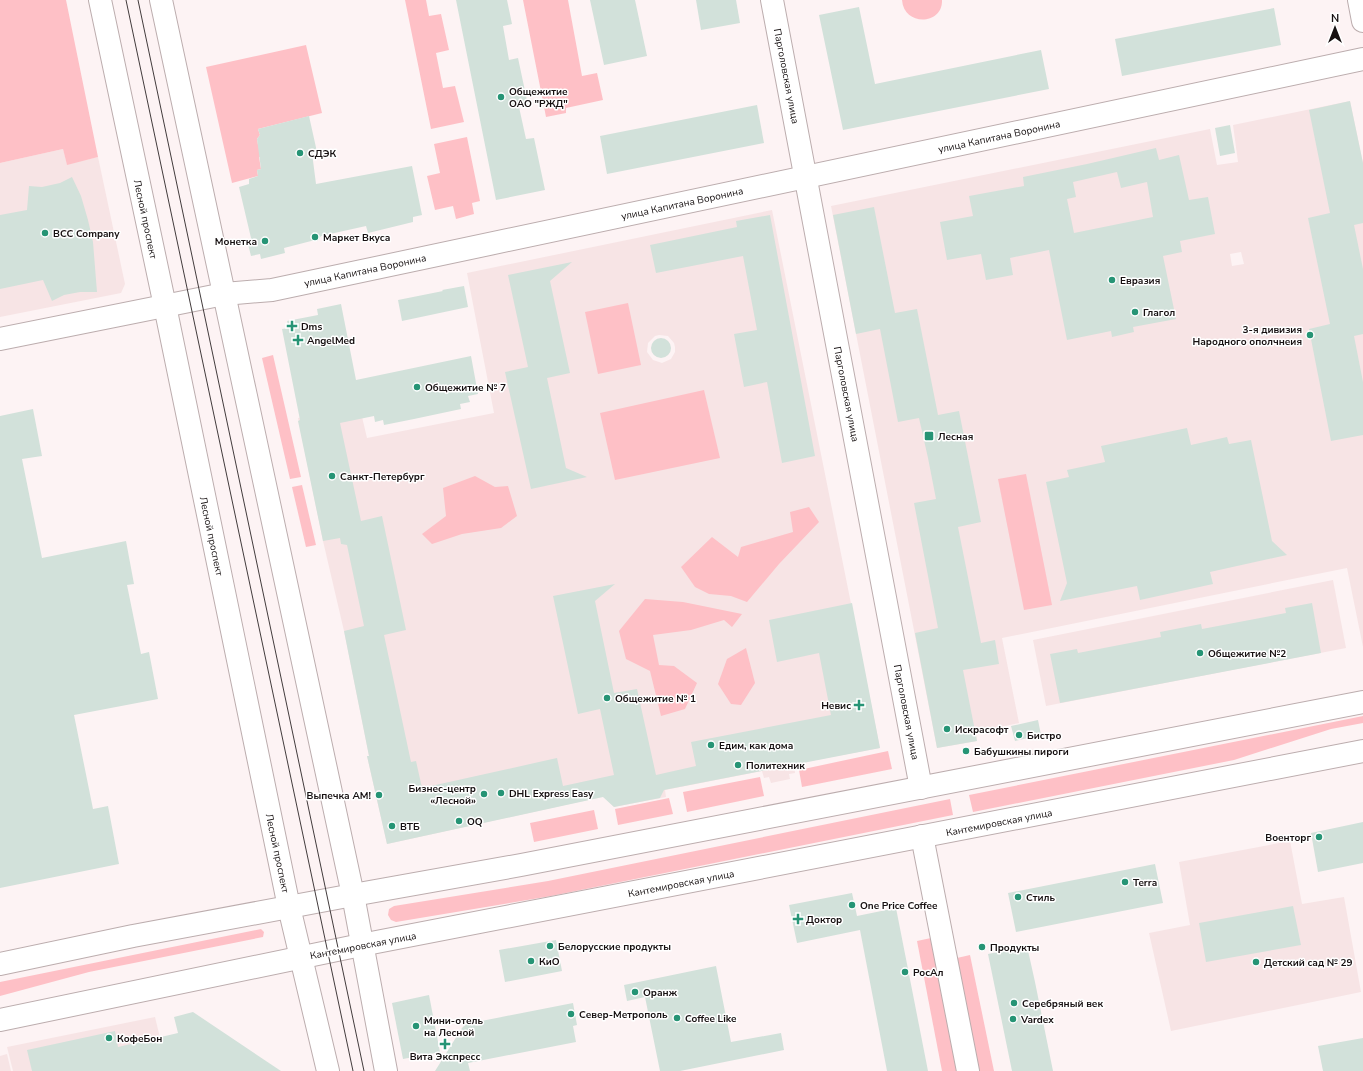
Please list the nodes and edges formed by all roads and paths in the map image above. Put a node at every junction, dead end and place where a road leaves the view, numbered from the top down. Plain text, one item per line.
1 (100, 0) edge
2 (161, 0) edge
3 (772, 0) edge
4 (1359, 0) edge
5 (1363, 21) edge
6 (1363, 59) edge
7 (806, 177) junction
8 (224, 294) junction
9 (165, 306) junction
10 (0, 339) edge
11 (1363, 702) edge
12 (1363, 751) edge
13 (921, 788) junction
14 (922, 836) junction
15 (353, 895) junction
16 (289, 907) junction
17 (361, 945) junction
18 (300, 957) junction
19 (0, 964) edge
20 (0, 1020) edge
21 (328, 1071) edge
22 (386, 1071) edge
23 (968, 1071) edge

1 - 9 main road, Лесной проспект
2 - 8 main road
3 - 7 main road, Парголовская улица
4 - 5 main road
6 - 7 main road, улица Капитана Воронина
7 - 8 main road, улица Капитана Воронина
7 - 13 main road, Парголовская улица
8 - 9 main road, улица Капитана Воронина
8 - 15 main road
9 - 10 main road, улица Капитана Воронина
9 - 16 main road, Лесной проспект
11 - 13 main road
12 - 14 main road, Кантемировская улица
13 - 15 main road
14 - 17 main road, Кантемировская улица
14 - 23 main road
15 - 16 main road
15 - 17 main road
16 - 18 main road, Лесной проспект
16 - 19 main road
17 - 18 main road, Кантемировская улица
17 - 22 main road
18 - 20 main road, Кантемировская улица
18 - 21 main road, Лесной проспект

